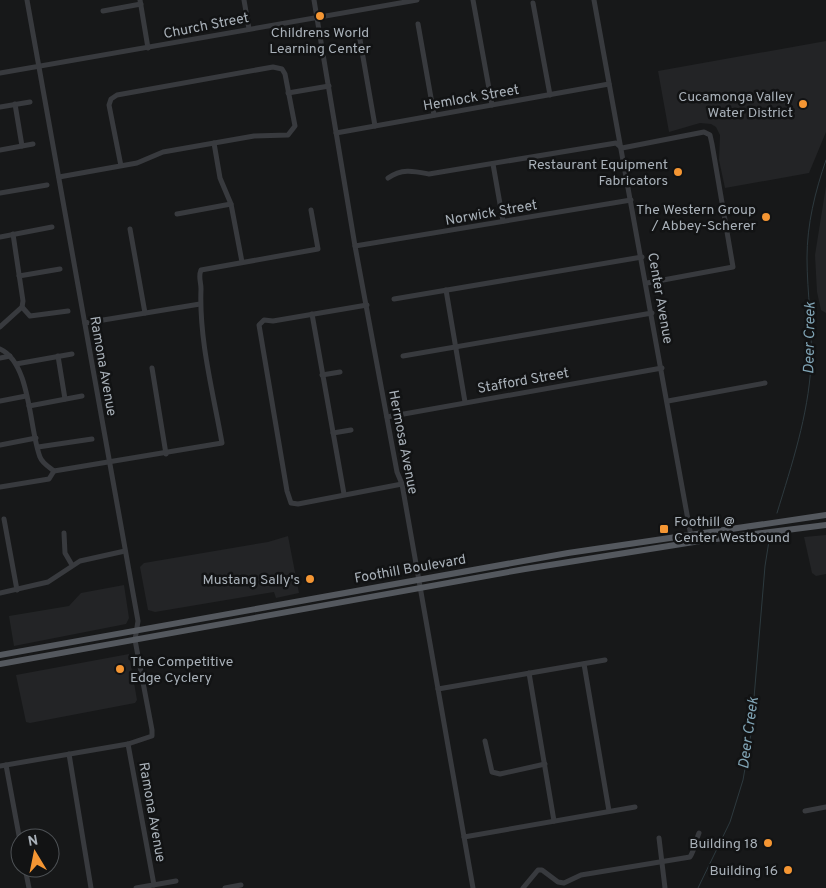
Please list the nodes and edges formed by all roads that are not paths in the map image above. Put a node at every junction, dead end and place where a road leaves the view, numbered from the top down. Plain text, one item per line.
1 (27, 0) edge
2 (244, 0) edge
3 (314, 0) edge
4 (417, 0) edge
5 (473, 0) edge
6 (594, 0) edge
7 (140, 2) edge
8 (534, 3) dead end
9 (103, 11) dead end
10 (317, 17) junction
11 (418, 24) dead end
12 (249, 28) junction
13 (359, 34) dead end
14 (148, 48) junction
15 (39, 67) junction
16 (0, 73) edge
17 (609, 84) junction
18 (330, 86) junction
19 (288, 93) junction
20 (550, 95) junction
21 (30, 102) dead end
22 (15, 104) junction
23 (492, 105) junction
24 (0, 107) edge
25 (434, 115) junction
26 (375, 126) junction
27 (336, 133) junction
28 (214, 143) junction
29 (33, 144) dead end
30 (22, 146) junction
31 (622, 148) junction
32 (0, 150) edge
33 (493, 164) junction
34 (122, 166) junction
35 (59, 177) junction
36 (388, 178) dead end
37 (47, 185) dead end
38 (0, 193) edge
39 (631, 200) junction
40 (231, 204) junction
41 (311, 210) dead end
42 (177, 214) dead end
43 (503, 221) junction
44 (52, 227) dead end
45 (130, 229) dead end
46 (13, 234) junction
47 (0, 237) edge
48 (355, 246) junction
49 (642, 257) junction
50 (242, 262) junction
51 (60, 269) dead end
52 (19, 276) junction
53 (647, 283) junction
54 (446, 290) junction
55 (394, 299) dead end
56 (200, 304) junction
57 (367, 305) junction
58 (22, 307) junction
59 (68, 311) dead end
60 (145, 313) junction
61 (652, 313) junction
62 (312, 314) junction
63 (85, 323) junction
64 (0, 327) edge
65 (456, 347) junction
66 (0, 349) edge
67 (72, 354) dead end
68 (10, 356) junction
69 (58, 356) junction
70 (403, 356) dead end
71 (0, 358) edge
72 (16, 364) junction
73 (152, 368) dead end
74 (662, 368) junction
75 (340, 372) dead end
76 (322, 375) junction
77 (766, 383) dead end
78 (26, 396) junction
79 (82, 396) dead end
80 (65, 399) junction
81 (0, 401) edge
82 (668, 401) junction
83 (465, 402) junction
84 (29, 406) junction
85 (388, 417) junction
86 (351, 430) dead end
87 (333, 433) junction
88 (36, 438) junction
89 (92, 439) dead end
90 (0, 445) edge
91 (38, 447) junction
92 (166, 454) junction
93 (110, 463) junction
94 (54, 471) junction
95 (402, 484) junction
96 (0, 488) edge
97 (344, 494) junction
98 (826, 515) edge
99 (4, 519) dead end
100 (826, 526) edge
101 (64, 533) dead end
102 (691, 534) junction
103 (692, 542) junction
104 (125, 551) junction
105 (72, 565) junction
106 (418, 580) junction
107 (420, 588) junction
108 (17, 590) junction
109 (0, 593) edge
110 (136, 632) junction
111 (135, 640) junction
112 (0, 655) edge
113 (605, 660) dead end
114 (0, 664) edge
115 (584, 664) junction
116 (529, 673) junction
117 (438, 689) junction
118 (485, 742) dead end
119 (128, 744) junction
120 (69, 754) junction
121 (545, 764) junction
122 (3, 765) edge
123 (635, 807) dead end
124 (826, 807) edge
125 (805, 810) dead end
126 (609, 811) junction
127 (554, 821) junction
128 (17, 828) edge
129 (699, 833) dead end
130 (464, 838) junction
131 (659, 838) dead end
132 (662, 862) junction
133 (176, 881) dead end
134 (154, 885) junction
135 (241, 885) dead end
136 (91, 888) edge
137 (136, 888) edge
138 (225, 888) edge
139 (473, 888) edge
140 (523, 888) edge
141 (665, 888) edge

1 - 15 street, Ramona Avenue
2 - 12 street
3 - 10 street, Hermosa Avenue
4 - 10 street, Church Street
5 - 23 street
6 - 17 street, Center Avenue
7 - 9 street
7 - 14 street
8 - 20 street
10 - 12 street, Church Street
10 - 18 street, Hermosa Avenue
11 - 25 street
12 - 14 street, Church Street
13 - 26 street
14 - 15 street, Church Street
15 - 16 street, Church Street
15 - 35 street, Ramona Avenue
17 - 20 street, Hemlock Street
17 - 31 street, Center Avenue
18 - 19 street
18 - 27 street, Hermosa Avenue
19 - 28 street
19 - 34 street
20 - 23 street, Hemlock Street
21 - 22 street
22 - 24 street
22 - 30 street
23 - 25 street, Hemlock Street
25 - 26 street, Hemlock Street
26 - 27 street, Hemlock Street
27 - 48 street, Hermosa Avenue
28 - 34 street
28 - 40 street
29 - 30 street
30 - 32 street
31 - 33 street
31 - 39 street, Center Avenue
31 - 53 street
33 - 36 street
33 - 43 street
34 - 35 street
35 - 63 street, Ramona Avenue
37 - 38 street
39 - 43 street, Norwick Street
39 - 49 street, Center Avenue
40 - 42 street
40 - 50 street
41 - 50 street
43 - 48 street, Norwick Street
44 - 46 street
45 - 60 street
46 - 47 street
46 - 52 street
48 - 57 street, Hermosa Avenue
49 - 53 street, Center Avenue
49 - 54 street
50 - 56 street
51 - 52 street
52 - 58 street
53 - 61 street, Center Avenue
54 - 55 street
54 - 65 street
56 - 60 street
56 - 92 street
57 - 62 street
57 - 85 street, Hermosa Avenue
58 - 59 street
58 - 64 street
60 - 63 street
61 - 65 street
61 - 74 street, Center Avenue
62 - 76 street
62 - 97 street
63 - 93 street, Ramona Avenue
65 - 70 street
65 - 83 street
66 - 68 street
67 - 69 street
68 - 71 street
68 - 72 street
69 - 72 street
69 - 80 street
72 - 78 street
73 - 92 street
74 - 82 street, Center Avenue
74 - 83 street, Stafford Street
75 - 76 street
76 - 87 street
77 - 82 street
78 - 81 street
78 - 84 street
79 - 80 street
80 - 84 street
82 - 102 street, Center Avenue
83 - 85 street, Stafford Street
84 - 88 street
85 - 95 street, Hermosa Avenue
86 - 87 street
87 - 97 street
88 - 90 street
88 - 91 street
89 - 91 street
91 - 94 street
92 - 93 street
93 - 94 street
93 - 104 street, Ramona Avenue
94 - 96 street
95 - 97 street
95 - 106 street, Hermosa Avenue
98 - 102 main road, Foothill Boulevard
99 - 108 street
100 - 103 main road, Foothill Boulevard
101 - 105 street
102 - 103 street, Center Avenue
102 - 106 main road, Foothill Boulevard
103 - 107 main road, Foothill Boulevard
104 - 105 street
104 - 110 street, Ramona Avenue
105 - 108 street
106 - 107 street, Hermosa Avenue
106 - 110 main road, Foothill Boulevard
107 - 111 main road, Foothill Boulevard
107 - 117 street, Hermosa Avenue
108 - 109 street
110 - 111 street, Ramona Avenue
110 - 112 main road, Foothill Boulevard
111 - 114 main road, Foothill Boulevard
111 - 119 street, Ramona Avenue
113 - 115 street
115 - 116 street
115 - 126 street
116 - 117 street
116 - 121 street
117 - 130 street, Hermosa Avenue
118 - 121 street
119 - 120 street
119 - 134 street, Ramona Avenue
120 - 122 street
120 - 136 street
121 - 127 street
122 - 128 street
123 - 126 street
124 - 125 street
126 - 127 street
127 - 130 street
129 - 132 street
130 - 139 street, Hermosa Avenue
131 - 132 street
132 - 140 street
132 - 141 street
133 - 134 street
134 - 137 street
135 - 138 street

